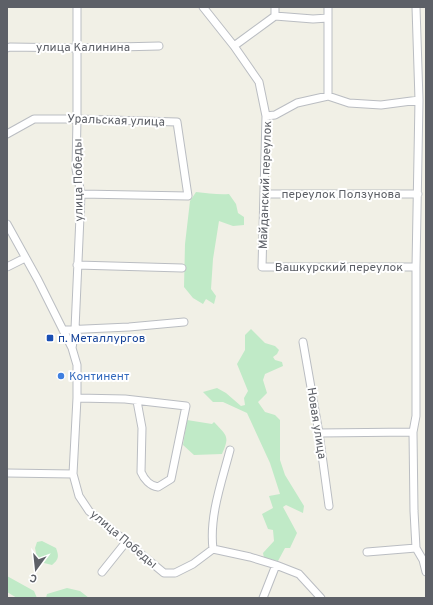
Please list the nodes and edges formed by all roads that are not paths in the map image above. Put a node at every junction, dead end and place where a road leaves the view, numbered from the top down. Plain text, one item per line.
1 (77, 7) edge
2 (203, 7) edge
3 (275, 7) edge
4 (328, 7) edge
5 (416, 7) edge
6 (275, 16) junction
7 (328, 18) junction
8 (8, 46) edge
9 (159, 46) dead end
10 (234, 46) junction
11 (78, 48) junction
12 (328, 96) junction
13 (419, 100) junction
14 (266, 116) junction
15 (77, 119) junction
16 (7, 134) edge
17 (81, 194) junction
18 (264, 194) junction
19 (418, 194) junction
20 (7, 224) edge
21 (25, 258) junction
22 (77, 265) junction
23 (7, 267) edge
24 (262, 267) joint
25 (416, 267) junction
26 (182, 268) dead end
27 (184, 322) dead end
28 (75, 329) junction
29 (64, 330) junction
30 (303, 342) dead end
31 (72, 348) junction
32 (77, 398) junction
33 (137, 400) junction
34 (413, 432) junction
35 (319, 433) junction
36 (230, 450) dead end
37 (7, 473) edge
38 (73, 474) junction
39 (329, 506) dead end
40 (126, 542) junction
41 (416, 548) junction
42 (214, 549) junction
43 (367, 552) dead end
44 (276, 565) junction
45 (102, 572) dead end
46 (426, 572) edge
47 (263, 598) edge
48 (321, 598) edge

1 - 11 street, улица Победы
2 - 10 street
3 - 6 street
4 - 7 street
5 - 13 street
6 - 7 street
6 - 10 street
7 - 12 street
8 - 11 street, улица Калинина
9 - 11 street, улица Калинина
10 - 14 street
11 - 15 street, улица Победы
12 - 13 street
12 - 14 street, Майданский переулок
13 - 19 street
14 - 18 street, Майданский переулок
15 - 16 street, Уральская улица
15 - 17 street, улица Победы
15 - 17 street, Уральская улица
17 - 22 street, улица Победы
18 - 19 street, переулок Ползунова
18 - 24 street, Майданский переулок
19 - 25 street
20 - 21 street
21 - 23 street
21 - 29 street
22 - 26 street
22 - 28 street, улица Победы
24 - 25 street, Вашкурский переулок
25 - 34 street
27 - 28 street
28 - 29 street
28 - 31 street, улица Победы
29 - 31 street
30 - 35 street, Новая улица
31 - 32 street, улица Победы
32 - 33 street
32 - 38 street, улица Победы
33 - 33 street
34 - 35 street
34 - 41 street
35 - 39 street, Новая улица
36 - 42 street
37 - 38 street
38 - 40 street, улица Победы
40 - 42 street, улица Победы
40 - 45 street
41 - 43 street
41 - 46 street
42 - 44 street
44 - 47 street
44 - 48 street

